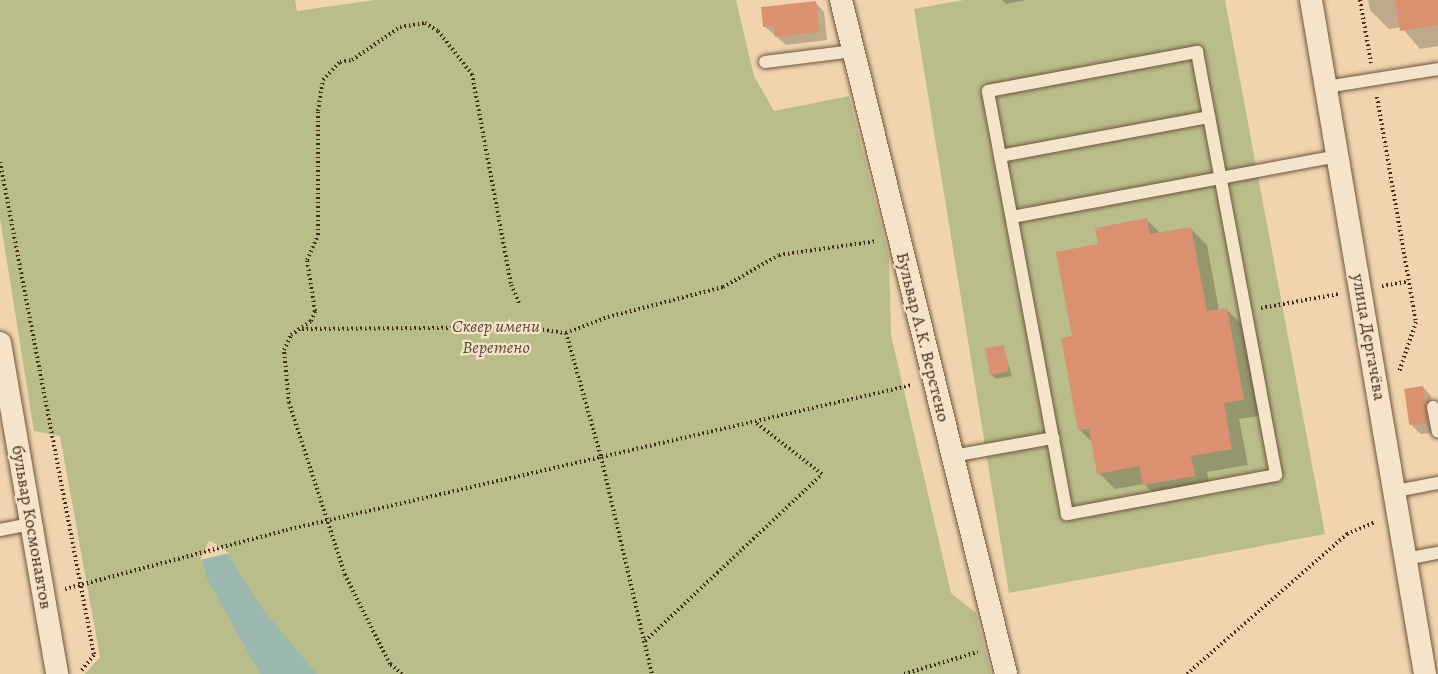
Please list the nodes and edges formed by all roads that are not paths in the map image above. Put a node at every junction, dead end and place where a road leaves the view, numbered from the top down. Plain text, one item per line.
1 (841, 0) edge
2 (1311, 0) edge
3 (853, 51) junction
4 (765, 63) dead end
5 (1438, 69) edge
6 (1326, 87) junction
7 (1209, 117) junction
8 (1000, 156) junction
9 (1338, 156) junction
10 (1221, 178) junction
11 (1012, 217) junction
12 (0, 344) edge
13 (1433, 407) dead end
14 (1438, 432) edge
15 (1053, 438) junction
16 (952, 456) junction
17 (1438, 483) edge
18 (1396, 491) junction
19 (31, 524) junction
20 (0, 530) edge
21 (1438, 553) edge
22 (1406, 559) junction
23 (57, 674) edge
24 (1006, 674) edge
25 (1425, 674) edge

1 - 3 street, Бульвар А.К. Веретено
2 - 6 street, улица Дергачёва
3 - 4 lane
3 - 16 street, Бульвар А.К. Веретено
5 - 6 lane
6 - 9 street, улица Дергачёва
7 - 8 lane
7 - 8 lane
7 - 10 lane
8 - 11 lane
9 - 10 lane
9 - 18 street, улица Дергачёва
10 - 11 lane
10 - 15 lane
11 - 15 lane
12 - 19 street, бульвар Космонавтов
13 - 14 lane
15 - 16 lane
16 - 24 street, Бульвар А.К. Веретено
17 - 18 lane
18 - 22 street, улица Дергачёва
19 - 20 lane
19 - 23 street, бульвар Космонавтов
21 - 22 lane
22 - 25 street, улица Дергачёва

